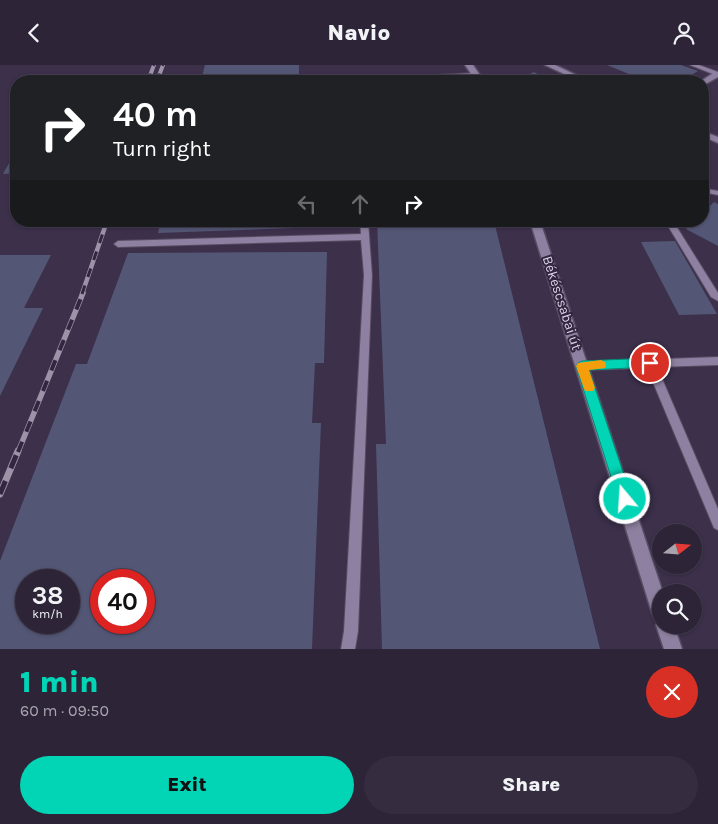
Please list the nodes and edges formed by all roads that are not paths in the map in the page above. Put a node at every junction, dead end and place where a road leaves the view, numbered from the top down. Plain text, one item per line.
1 (548, 65) edge
2 (694, 65) edge
3 (718, 74) edge
4 (571, 75) edge
5 (364, 227) edge
6 (537, 227) edge
7 (673, 227) edge
8 (365, 237) junction
9 (118, 244) dead end
10 (718, 298) edge
11 (718, 361) edge
12 (650, 363) junction
13 (582, 366) junction
14 (718, 524) edge
15 (652, 585) edge
16 (668, 634) edge
17 (348, 649) edge
18 (673, 649) edge

1 - 4 street
2 - 3 lane
5 - 8 lane
6 - 13 street, Békéscsabai út
7 - 10 lane
8 - 9 lane
8 - 17 lane
11 - 12 lane
12 - 13 lane
12 - 14 lane
13 - 15 street, Békéscsabai út
16 - 18 street

